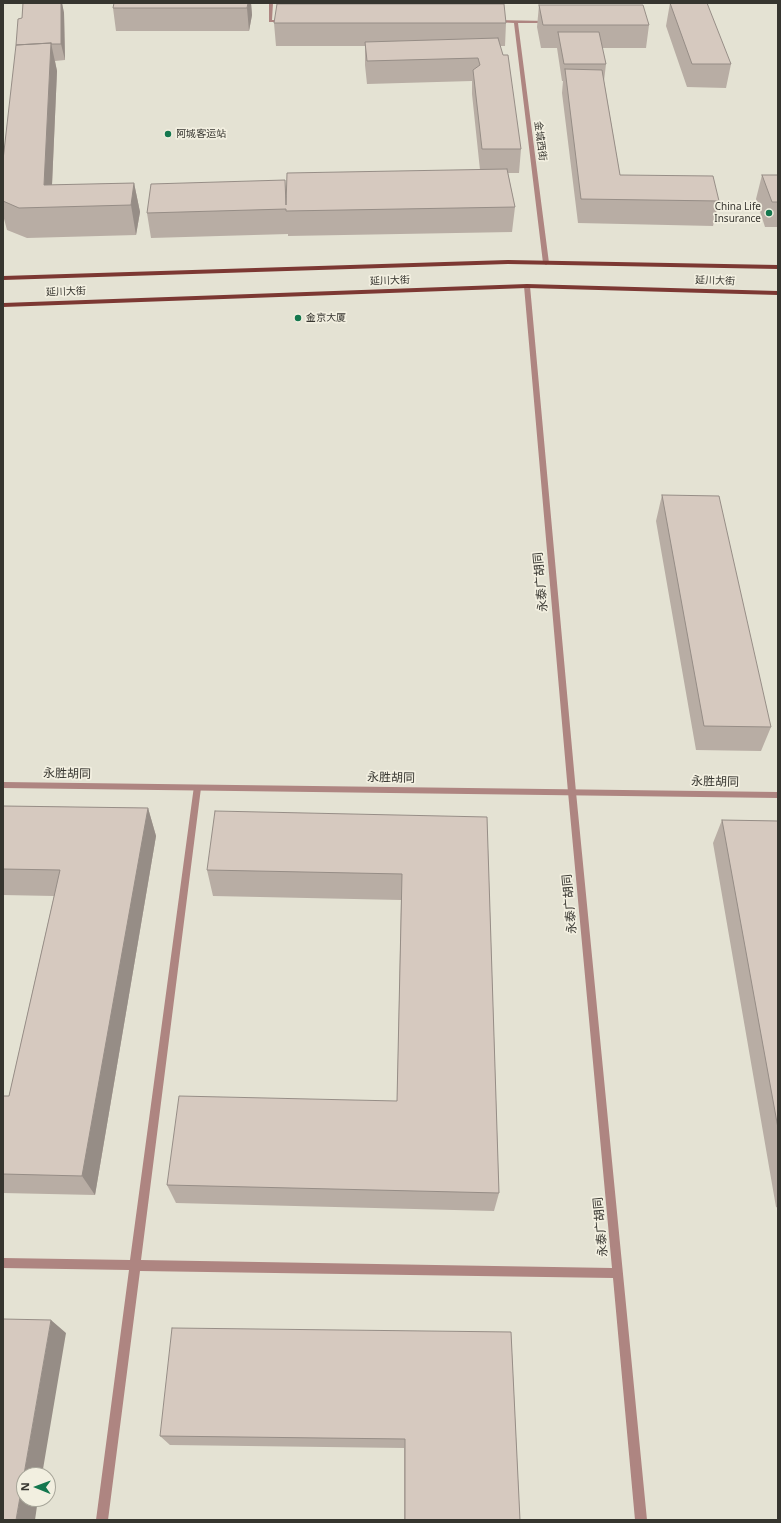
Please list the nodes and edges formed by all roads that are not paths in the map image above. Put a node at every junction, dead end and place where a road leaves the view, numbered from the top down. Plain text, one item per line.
1 (271, 3) edge
2 (294, 21) edge
3 (493, 21) edge
4 (516, 22) junction
5 (556, 22) edge
6 (546, 263) junction
7 (778, 267) edge
8 (3, 278) edge
9 (527, 286) junction
10 (778, 293) edge
11 (3, 305) edge
12 (3, 785) edge
13 (196, 788) junction
14 (572, 792) junction
15 (778, 795) edge
16 (3, 1263) edge
17 (135, 1265) junction
18 (618, 1273) junction
19 (102, 1520) edge
20 (641, 1520) edge

1 - 2 street
3 - 4 street
4 - 5 street
4 - 6 street, 金城西街
6 - 7 main road, 延川大街
6 - 8 main road, 延川大街
9 - 10 main road, 延川大街
9 - 11 main road, 延川大街
9 - 14 street, 永泰广胡同
12 - 13 street, 永胜胡同
13 - 14 street, 永胜胡同
13 - 17 street
14 - 15 street, 永胜胡同
14 - 18 street, 永泰广胡同
16 - 17 street
17 - 18 street
17 - 19 street
18 - 20 street, 永泰广胡同

